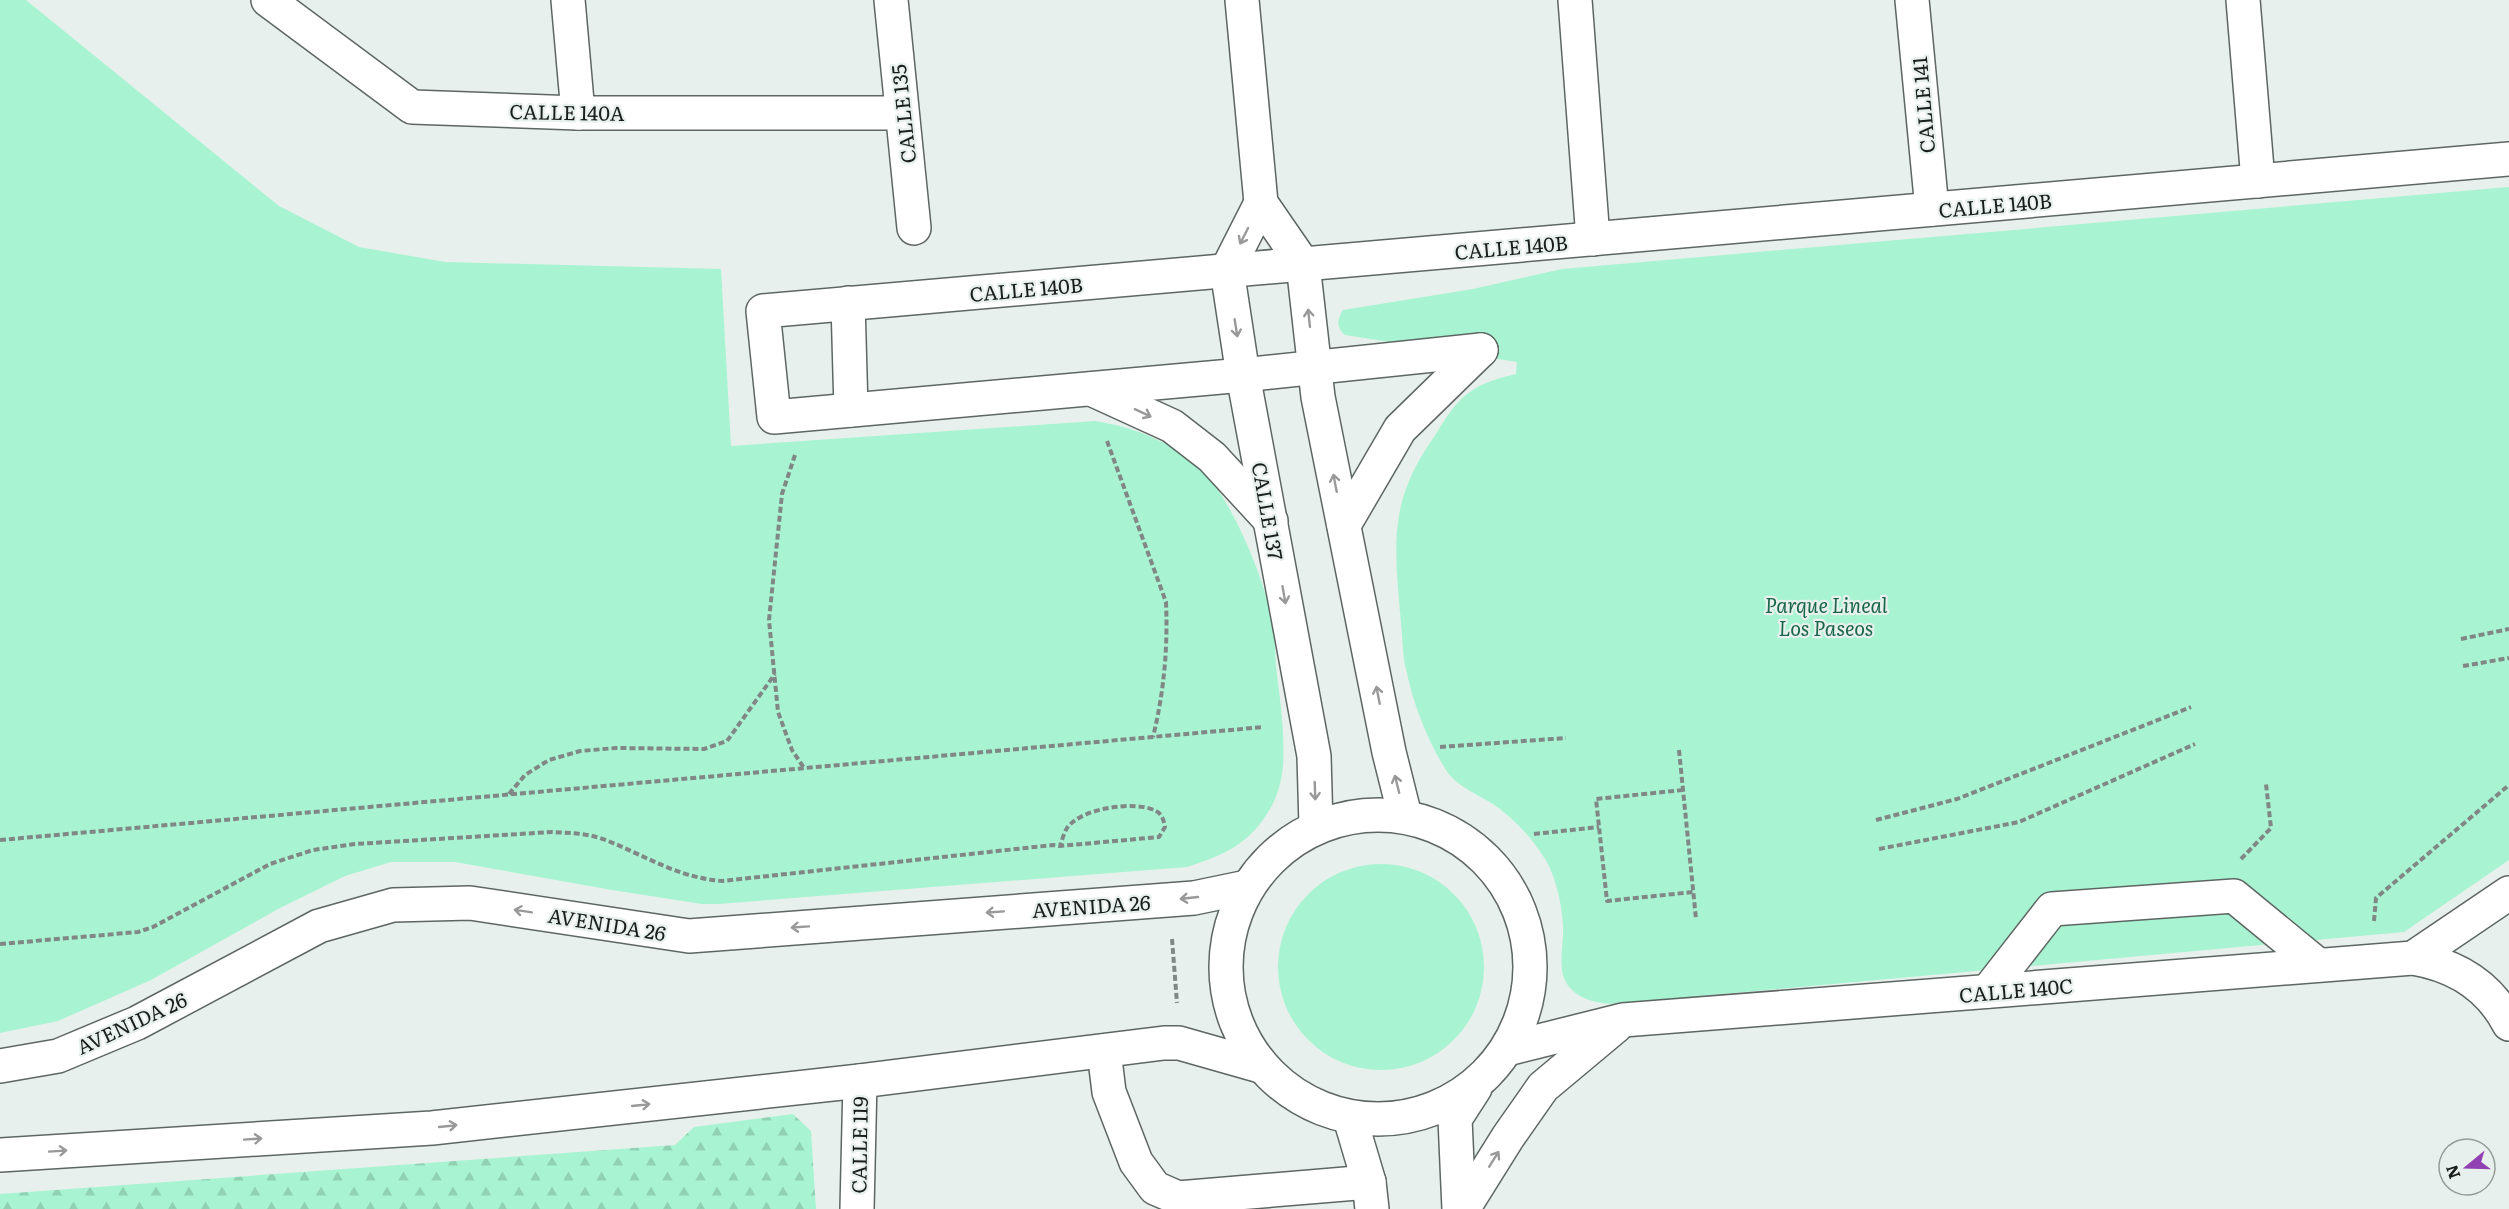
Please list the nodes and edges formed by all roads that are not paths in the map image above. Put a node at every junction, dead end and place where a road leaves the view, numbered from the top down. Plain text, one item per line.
1 (268, 0) edge
2 (568, 0) edge
3 (891, 0) edge
4 (1242, 0) edge
5 (1575, 0) edge
6 (1912, 0) edge
7 (2243, 0) edge
8 (578, 113) junction
9 (901, 113) junction
10 (2509, 159) edge
11 (2258, 181) junction
12 (1261, 203) junction
13 (1932, 209) junction
14 (914, 228) dead end
15 (1593, 238) junction
16 (1303, 264) junction
17 (1227, 270) junction
18 (848, 303) junction
19 (1314, 367) junction
20 (1243, 375) junction
21 (1089, 389) junction
22 (851, 410) junction
23 (1271, 521) junction
24 (1344, 525) junction
25 (1405, 816) junction
26 (1316, 826) junction
27 (1247, 887) junction
28 (2509, 893) edge
29 (2413, 957) junction
30 (2318, 965) junction
31 (1988, 991) junction
32 (1623, 1020) junction
33 (2509, 1024) edge
34 (1507, 1049) junction
35 (1104, 1051) junction
36 (1260, 1065) junction
37 (0, 1066) edge
38 (860, 1081) junction
39 (1477, 1085) junction
40 (1350, 1118) junction
41 (0, 1155) edge
42 (1370, 1196) edge
43 (857, 1209) edge
44 (1461, 1209) edge

1 - 8 street, CALLE 140A
2 - 8 street
3 - 9 street, CALLE 135
4 - 12 street
5 - 15 street
6 - 13 street, CALLE 141
7 - 11 street
8 - 9 street, CALLE 140A
9 - 14 street, CALLE 135
10 - 11 street, CALLE 140B
11 - 13 street, CALLE 140B
12 - 16 street
12 -> 17 street
13 - 15 street, CALLE 140B
15 - 16 street, CALLE 140B
16 - 17 street, CALLE 140B
19 -> 16 street
17 - 18 street, CALLE 140B
17 -> 20 street, CALLE 137
18 - 22 street
18 - 22 street, CALLE 140B
19 - 20 street
24 -> 19 street
19 - 24 street
20 - 21 street
20 - 23 street, CALLE 137
21 - 22 street
21 -> 23 street
23 -> 26 street, CALLE 137
25 -> 24 street
25 - 26 street
25 - 34 street
26 - 27 street
27 - 36 street
27 -> 37 street, AVENIDA 26
28 - 29 street, CALLE 140C
29 - 30 street, CALLE 140C
29 - 33 street
30 - 31 street, CALLE 140C
30 - 31 street
31 - 32 street, CALLE 140C
32 - 34 street, CALLE 140C
44 -> 32 street
34 - 39 street
35 - 36 street
35 - 38 street
35 - 42 street
36 - 40 street
41 -> 38 street
38 - 43 street, CALLE 119
39 - 40 street
39 - 44 street
40 - 42 street

